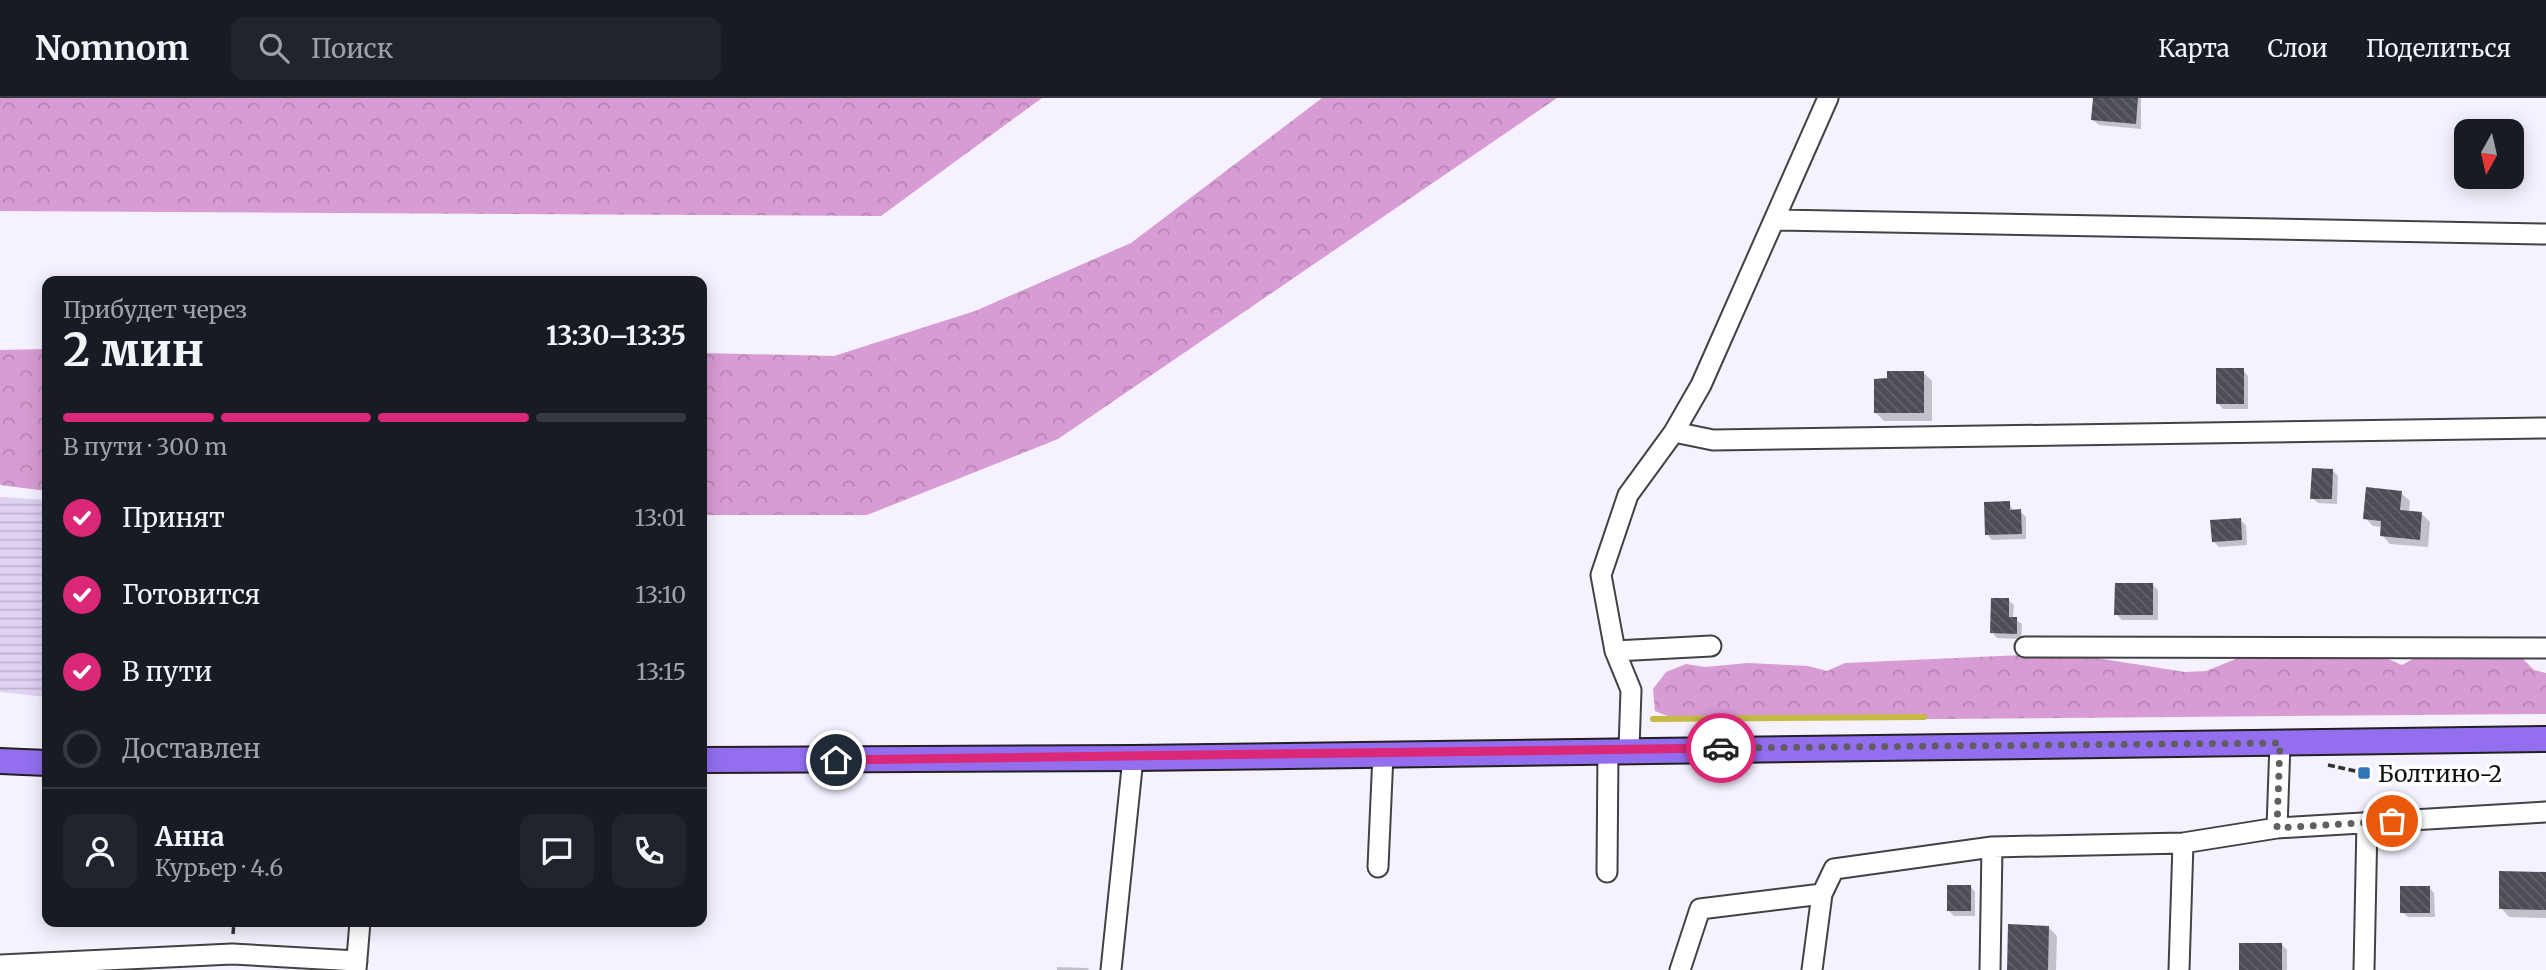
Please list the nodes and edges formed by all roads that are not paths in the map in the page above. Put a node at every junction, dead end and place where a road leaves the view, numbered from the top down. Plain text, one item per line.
1 (1828, 98) edge
2 (1774, 220) junction
3 (2546, 234) edge
4 (2546, 428) edge
5 (1674, 432) junction
6 (1712, 646) dead end
7 (2025, 648) dead end
8 (2546, 648) edge
9 (1615, 652) junction
10 (2546, 739) edge
11 (2280, 743) junction
12 (1619, 750) junction
13 (1383, 754) junction
14 (1133, 758) junction
15 (707, 760) edge
16 (0, 761) edge
17 (42, 763) edge
18 (2546, 812) edge
19 (2367, 822) junction
20 (2277, 828) junction
21 (2183, 842) junction
22 (1992, 847) junction
23 (1378, 867) dead end
24 (1607, 872) dead end
25 (1822, 894) junction
26 (360, 927) edge
27 (0, 965) edge
28 (357, 965) edge
29 (1111, 970) edge
30 (1680, 970) edge
31 (1812, 970) edge
32 (1990, 970) edge
33 (2179, 970) edge
34 (2364, 970) edge

1 - 2 street
2 - 3 street
2 - 5 street
4 - 5 street
5 - 9 street
6 - 9 street
7 - 8 street
9 - 12 street
10 - 11 main road
11 - 12 main road
11 - 20 street
12 - 13 main road
12 - 24 street
13 - 14 main road
13 - 23 street
14 - 15 main road
14 - 29 street
16 - 17 main road
18 - 19 street
19 - 20 street
19 - 34 street
20 - 21 street
21 - 22 street
21 - 33 street
22 - 25 street
22 - 32 street
25 - 30 street
25 - 31 street
26 - 28 street
27 - 28 street

